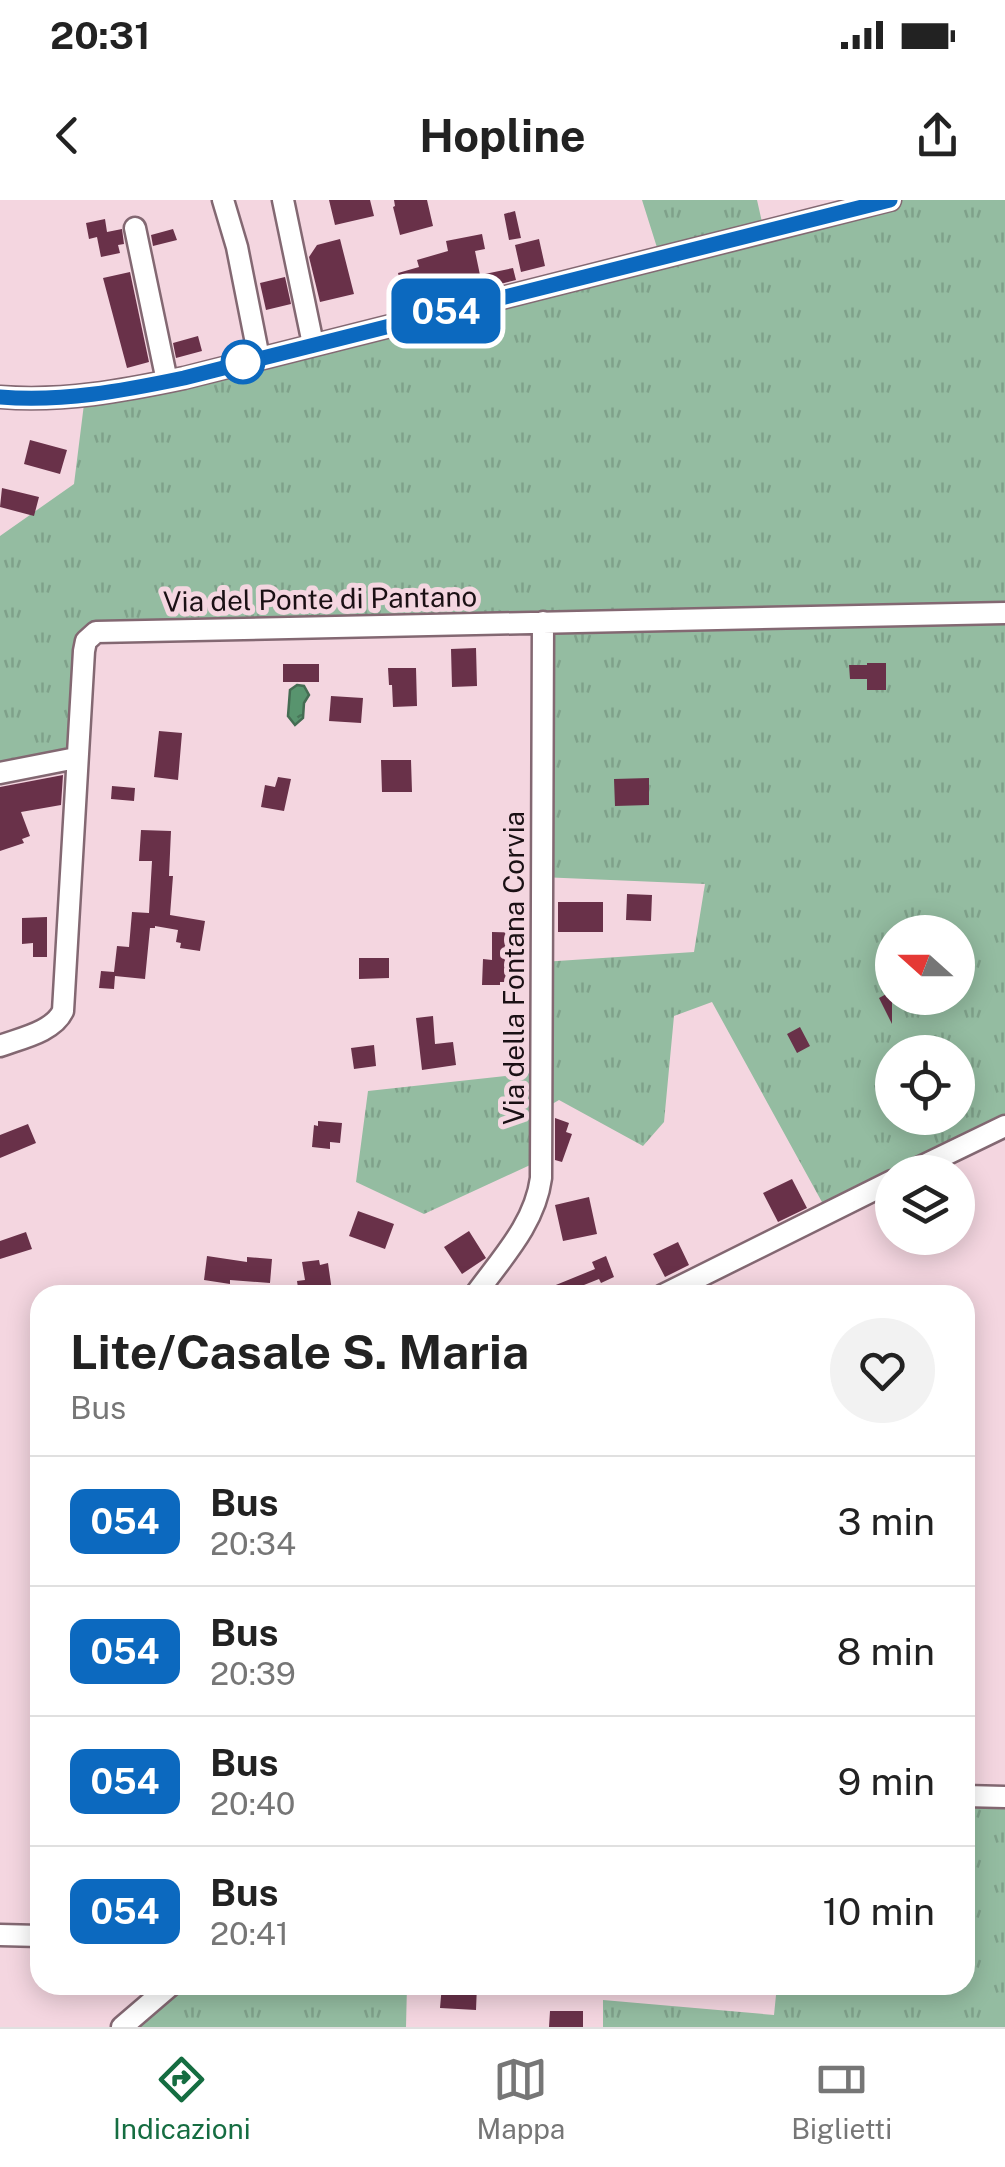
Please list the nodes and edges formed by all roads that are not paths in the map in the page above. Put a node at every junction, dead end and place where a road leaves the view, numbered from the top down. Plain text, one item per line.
1 (223, 200) edge
2 (282, 200) edge
3 (890, 200) edge
4 (135, 228) dead end
5 (313, 344) junction
6 (259, 358) junction
7 (167, 381) junction
8 (0, 396) edge
9 (1005, 613) edge
10 (543, 622) junction
11 (76, 758) junction
12 (0, 773) edge
13 (0, 1046) edge
14 (1005, 1126) edge
15 (945, 1155) edge
16 (875, 1189) edge
17 (482, 1285) edge
18 (683, 1285) edge
19 (975, 1796) edge
20 (1005, 1797) edge
21 (0, 1935) edge
22 (30, 1936) edge
23 (159, 1995) edge
24 (122, 2027) edge

1 - 6 street
2 - 5 street
3 - 5 street
4 - 7 street
5 - 6 street
6 - 7 street
7 - 8 street
9 - 10 street, Via del Ponte di Pantano
10 - 11 street, Via del Ponte di Pantano
10 - 17 street, Via della Fontana Corvia
11 - 12 street
11 - 13 street, Via del Ponte di Pantano
14 - 15 street
16 - 18 street
19 - 20 street
21 - 22 street
23 - 24 street

